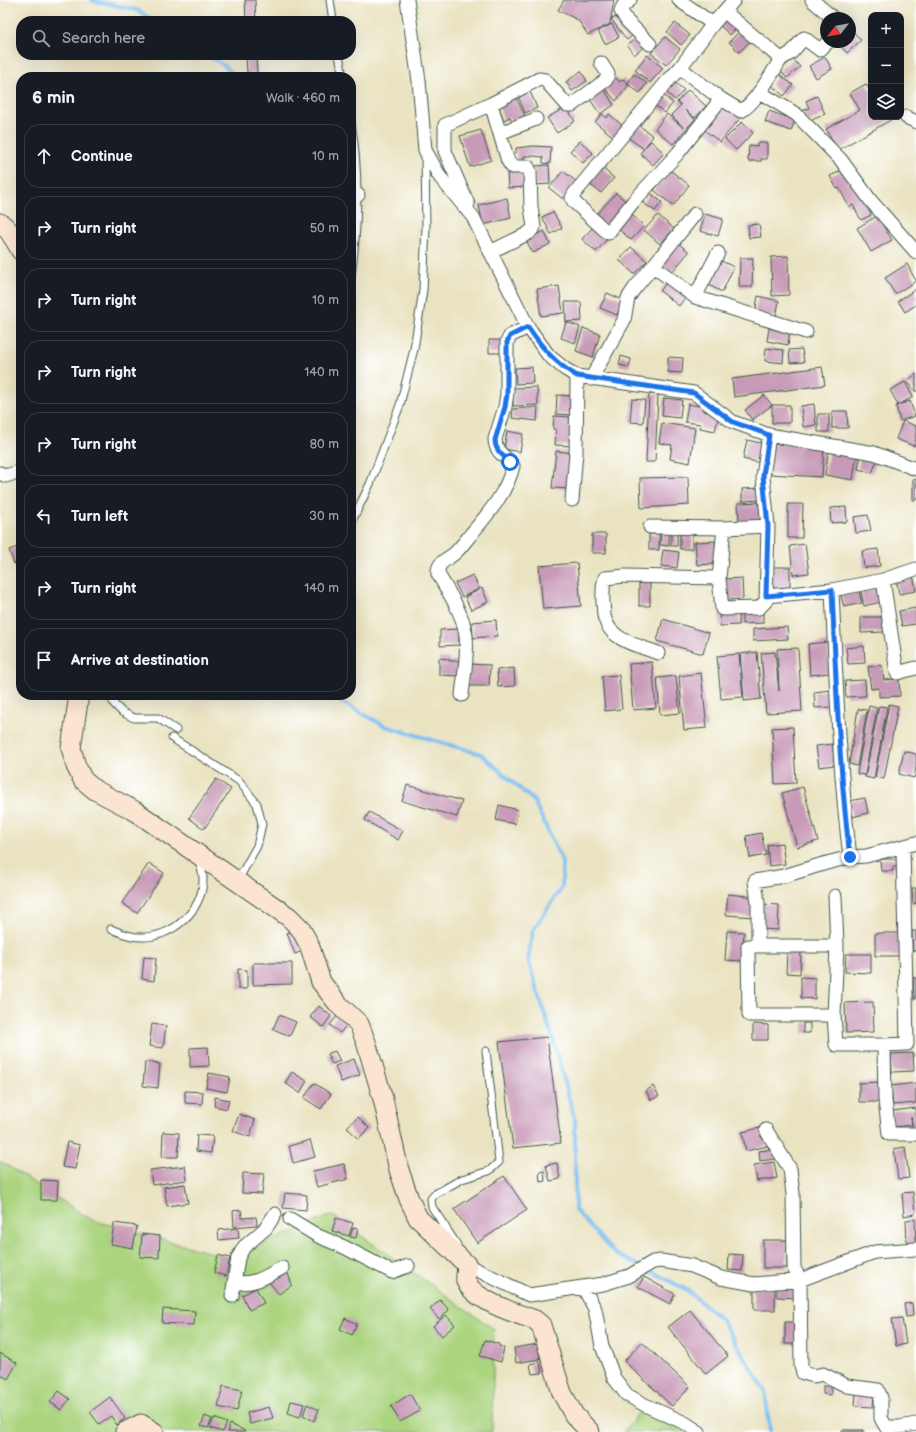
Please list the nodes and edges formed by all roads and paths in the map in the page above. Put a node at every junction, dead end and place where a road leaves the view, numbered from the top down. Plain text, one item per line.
1 (330, 0) edge
2 (407, 0) edge
3 (630, 0) edge
4 (679, 0) edge
5 (734, 0) edge
6 (812, 0) edge
7 (725, 12) junction
8 (826, 12) edge
9 (333, 16) edge
10 (713, 24) junction
11 (650, 44) dead end
12 (822, 48) edge
13 (781, 59) junction
14 (340, 60) edge
15 (601, 63) dead end
16 (680, 68) junction
17 (342, 72) edge
18 (759, 92) junction
19 (721, 100) junction
20 (491, 104) junction
21 (536, 119) dead end
22 (500, 133) junction
23 (424, 150) junction
24 (695, 214) dead end
25 (473, 217) junction
26 (0, 223) edge
27 (16, 242) edge
28 (490, 252) junction
29 (718, 252) dead end
30 (916, 252) edge
31 (653, 266) junction
32 (695, 297) junction
33 (528, 327) junction
34 (806, 332) dead end
35 (577, 376) junction
36 (591, 379) junction
37 (769, 435) junction
38 (916, 469) edge
39 (0, 472) edge
40 (16, 473) edge
41 (572, 500) dead end
42 (356, 513) edge
43 (768, 526) junction
44 (650, 527) dead end
45 (724, 528) junction
46 (916, 569) edge
47 (719, 578) junction
48 (883, 580) junction
49 (832, 590) junction
50 (766, 596) junction
51 (658, 653) dead end
52 (916, 668) edge
53 (462, 695) dead end
54 (78, 700) edge
55 (112, 700) edge
56 (176, 730) dead end
57 (172, 738) dead end
58 (910, 845) edge
59 (198, 856) junction
60 (850, 857) junction
61 (237, 882) junction
62 (835, 896) dead end
63 (111, 929) dead end
64 (758, 946) junction
65 (837, 946) junction
66 (834, 1015) junction
67 (884, 1045) junction
68 (486, 1051) dead end
69 (766, 1130) dead end
70 (916, 1134) edge
71 (275, 1214) dead end
72 (290, 1219) dead end
73 (916, 1249) edge
74 (467, 1265) junction
75 (408, 1266) dead end
76 (282, 1268) dead end
77 (800, 1280) junction
78 (583, 1287) junction
79 (916, 1424) edge
80 (125, 1432) edge
81 (154, 1432) edge
82 (590, 1432) edge
83 (699, 1432) edge

1 - 9 lane
2 - 23 street
3 - 11 street
4 - 10 street
5 - 7 street
6 - 8 street
7 - 10 street
7 - 13 street
10 - 16 street
12 - 13 street
13 - 18 street
14 - 17 lane
15 - 20 street
16 - 19 street
16 - 19 street
18 - 19 street
18 - 30 street
20 - 22 street
20 - 25 street
21 - 22 street
22 - 28 street
23 - 25 street
23 - 42 lane
24 - 31 street
25 - 28 street
26 - 27 street
28 - 33 street
29 - 32 street
31 - 32 street
31 - 36 street
32 - 34 street
33 - 35 street
33 - 53 street
35 - 36 street
35 - 41 street
36 - 37 street
37 - 38 street
37 - 43 street
39 - 40 street
43 - 45 street
43 - 50 street
44 - 45 street
45 - 47 street
46 - 48 street
47 - 50 street
47 - 51 street
48 - 49 street
48 - 52 street
49 - 50 street
49 - 60 street
54 - 59 street
55 - 56 lane
57 - 61 lane
58 - 60 street
58 - 67 street
59 - 61 street
59 - 63 lane
60 - 64 street
61 - 74 street
62 - 65 street
64 - 65 street
64 - 66 street
65 - 66 street
66 - 67 street
67 - 70 street
68 - 74 lane
69 - 77 street
71 - 76 street
72 - 75 street
73 - 77 street
74 - 78 street
74 - 82 street
77 - 78 street
77 - 79 street
78 - 83 street
80 - 81 street

